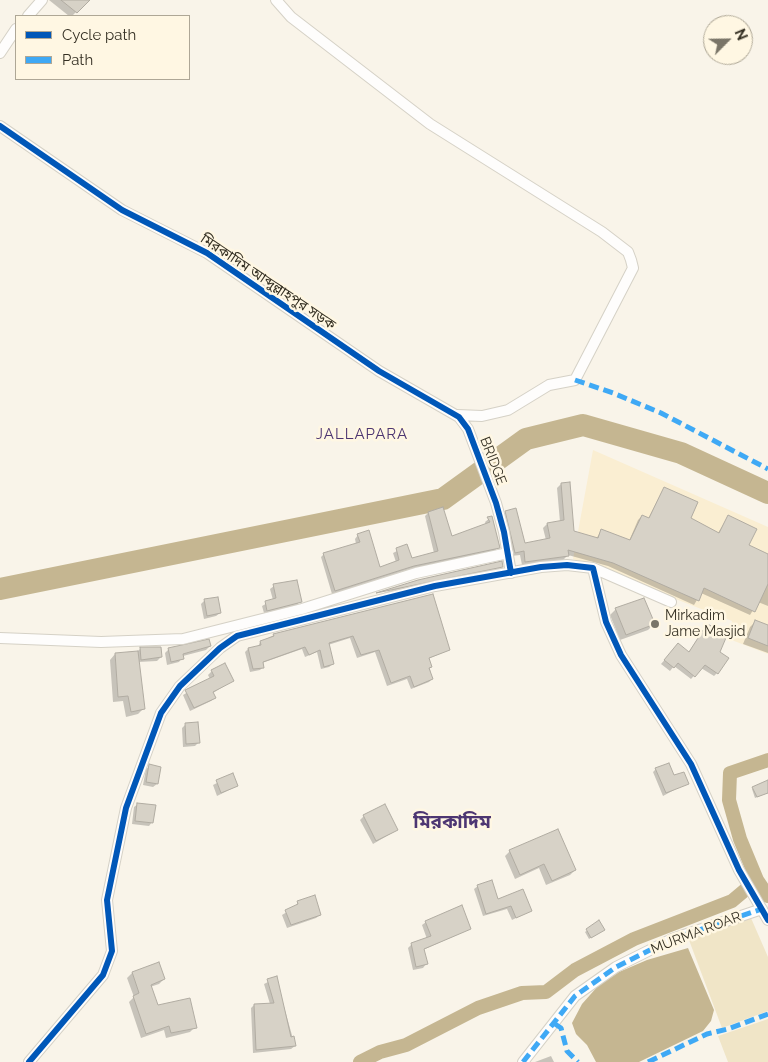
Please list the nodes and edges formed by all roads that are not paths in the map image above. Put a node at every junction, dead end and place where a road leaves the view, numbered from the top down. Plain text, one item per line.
1 (42, 0) edge
2 (276, 0) edge
3 (29, 15) edge
4 (15, 30) edge
5 (0, 53) edge
6 (0, 126) edge
7 (457, 415) junction
8 (468, 429) joint
9 (508, 554) junction
10 (593, 568) junction
11 (511, 573) junction
12 (671, 602) dead end
13 (0, 638) edge
14 (762, 909) junction
15 (768, 920) edge
16 (35, 1059) edge
17 (523, 1062) edge

1 - 3 street
2 - 7 street
4 - 5 street
6 - 7 street, মিরকাদিম আব্দুল্লাহপুর সড়ক
7 - 8 street, মিরকাদিম আব্দুল্লাহপুর সড়ক
8 - 9 street, BRIDGE
9 - 11 street, BRIDGE
9 - 13 street
10 - 11 street
10 - 12 street
10 - 14 street
11 - 16 street
14 - 15 street
14 - 17 street, MURMA ROAR

